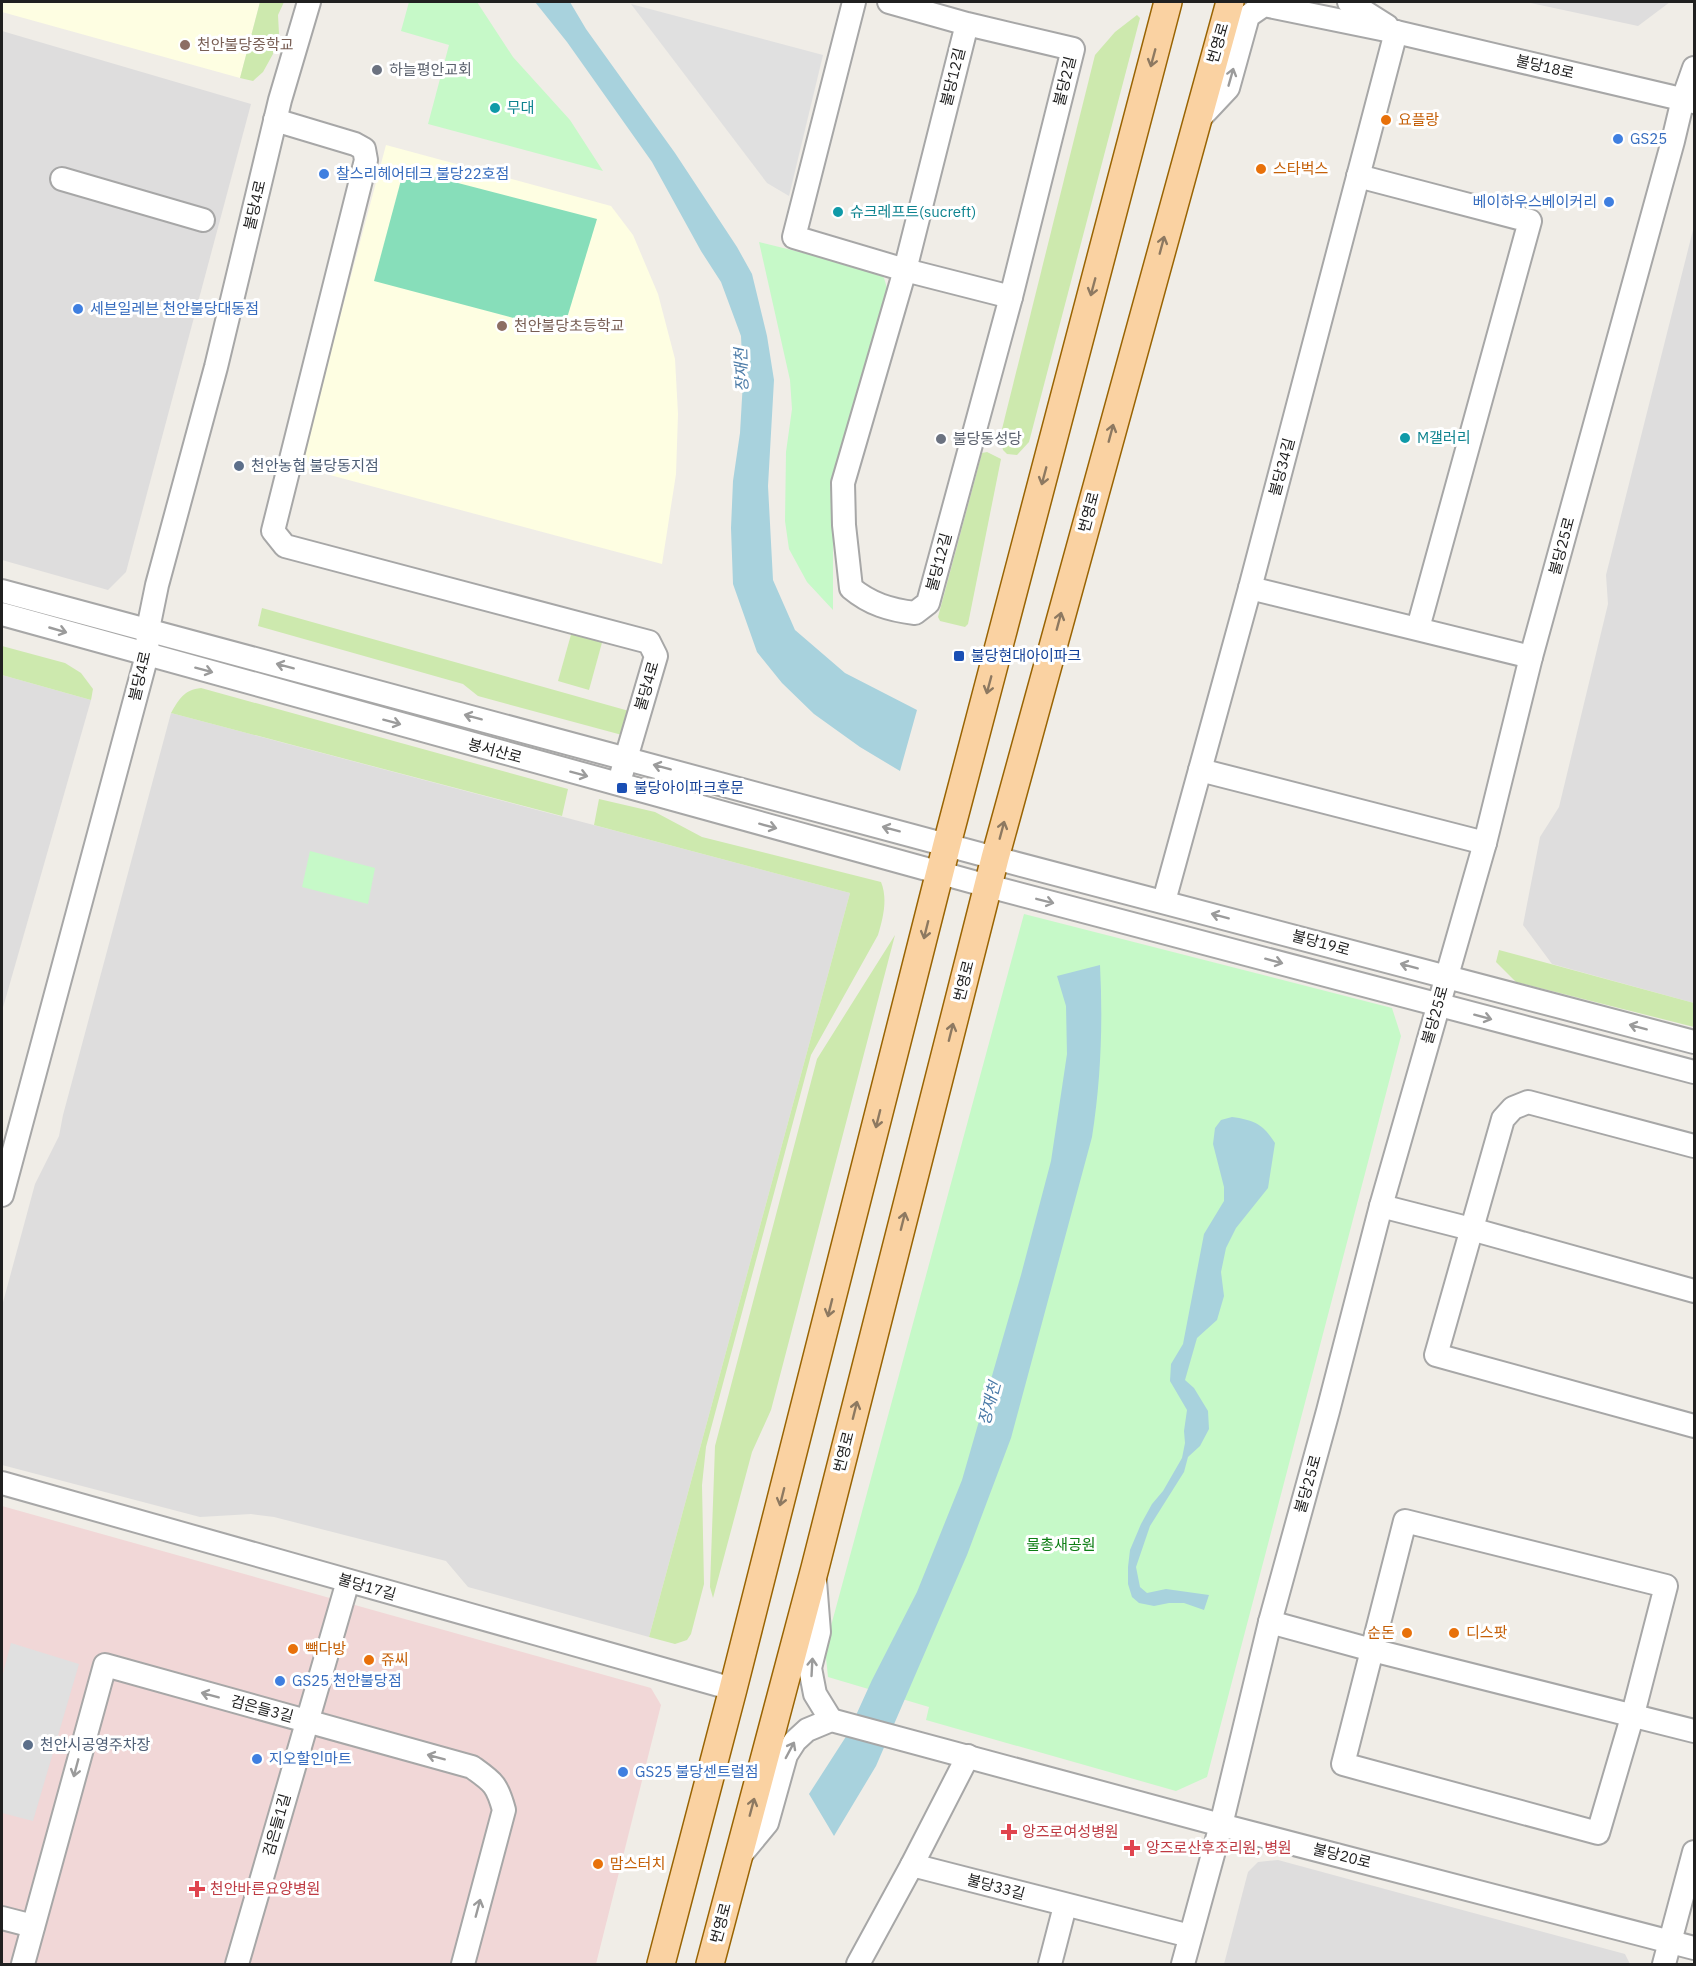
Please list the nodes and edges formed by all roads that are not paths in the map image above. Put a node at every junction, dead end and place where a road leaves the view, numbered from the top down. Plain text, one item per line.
1 (309, 2) edge
2 (854, 2) edge
3 (889, 2) edge
4 (1168, 2) edge
5 (1230, 2) edge
6 (1349, 2) edge
7 (967, 24) junction
8 (1396, 32) junction
9 (1695, 68) edge
10 (1689, 100) edge
11 (275, 120) junction
12 (1195, 123) junction
13 (1358, 176) junction
14 (62, 179) dead end
15 (202, 220) dead end
16 (905, 270) junction
17 (1011, 297) junction
18 (1250, 588) junction
19 (2, 591) edge
20 (2, 614) edge
21 (1418, 628) junction
22 (148, 629) junction
23 (147, 655) junction
24 (1531, 657) junction
25 (626, 758) junction
26 (1200, 770) junction
27 (618, 785) junction
28 (1485, 843) junction
29 (947, 844) junction
30 (995, 858) junction
31 (941, 873) junction
32 (988, 886) junction
33 (1164, 901) junction
34 (1446, 976) junction
35 (1438, 1005) junction
36 (1695, 1042) edge
37 (1695, 1072) edge
38 (1695, 1146) edge
39 (2, 1196) edge
40 (1381, 1206) junction
41 (1471, 1229) junction
42 (1695, 1291) edge
43 (1695, 1426) edge
44 (2, 1484) edge
45 (815, 1568) junction
46 (348, 1581) junction
47 (1270, 1622) junction
48 (1372, 1650) junction
49 (733, 1689) junction
50 (1634, 1714) junction
51 (831, 1720) junction
52 (307, 1721) junction
53 (1695, 1731) edge
54 (968, 1756) junction
55 (1221, 1825) junction
56 (1695, 1852) edge
57 (738, 1857) junction
58 (912, 1865) junction
59 (1065, 1906) junction
60 (2, 1918) edge
61 (33, 1926) junction
62 (1190, 1936) junction
63 (1670, 1941) junction
64 (1695, 1948) edge
65 (23, 1965) edge
66 (237, 1965) edge
67 (463, 1965) edge
68 (661, 1965) edge
69 (710, 1965) edge
70 (858, 1965) edge
71 (1050, 1965) edge
72 (1183, 1965) edge
73 (1664, 1965) edge

1 - 11 street, 불당4로
2 - 16 street
3 - 7 street, 불당2길
4 -> 29 main road
5 - 12 main road, 번영로
6 - 8 street
7 - 16 street, 불당12길
7 - 17 street, 불당2길
8 - 10 street, 불당18로
12 -> 8 street, 불당18로
8 - 13 street, 불당34길
9 - 10 street, 불당25로
10 - 24 street, 불당25로
11 - 22 street, 불당4로
11 - 25 street, 불당4로
30 -> 12 main road, 번영로
13 - 18 street, 불당34길
13 - 21 street
14 - 15 street
16 - 17 street
16 - 17 street, 불당12길
18 - 21 street
18 - 26 street, 불당34길
19 - 22 street, 봉서산로
20 -> 23 street, 봉서산로
21 - 24 street
22 - 23 street, 불당4로
25 -> 22 street, 봉서산로
23 -> 27 street, 봉서산로
23 - 39 street, 불당4로
24 - 28 street, 불당25로
25 - 27 street, 불당4로
29 -> 25 street, 봉서산로
26 - 28 street
26 - 33 street, 불당34길
27 -> 31 street, 봉서산로
28 - 34 street, 불당25로
29 - 30 street, 불당19로
29 - 31 main road
30 - 32 main road, 번영로
30 - 33 street, 불당19로
31 - 32 street, 봉서산로
31 -> 49 main road
32 -> 35 street, 불당19로
45 -> 32 main road, 번영로
34 -> 33 street, 불당19로
34 - 35 street, 불당25로
36 -> 34 street, 불당19로
35 -> 37 street, 불당19로
35 - 40 street, 불당25로
38 - 41 street
40 - 41 street
40 - 47 street, 불당25로
41 - 42 street
41 - 43 street
44 - 46 street, 불당17길
51 -> 45 street
57 -> 45 main road, 번영로
46 - 49 street, 불당17길
46 - 52 street, 검은들1길
47 - 48 street
47 - 55 street, 불당25로
48 - 50 street
48 - 50 street
48 - 50 street
49 - 68 main road
50 - 53 street
51 - 54 street, 불당20로
57 -> 51 street
52 -> 61 street, 검은들3길
52 - 66 street, 검은들1길
67 -> 52 street, 검은들3길
54 - 55 street, 불당20로
54 - 58 street
55 - 62 street, 불당25로
55 - 63 street, 불당20로
56 - 63 street
57 - 69 main road, 번영로
58 - 59 street, 불당33길
58 - 70 street
59 - 62 street, 불당33길
59 - 71 street
60 - 61 street
61 - 65 street, 검은들3길
62 - 72 street, 불당25로
63 - 64 street, 불당20로
63 - 73 street

